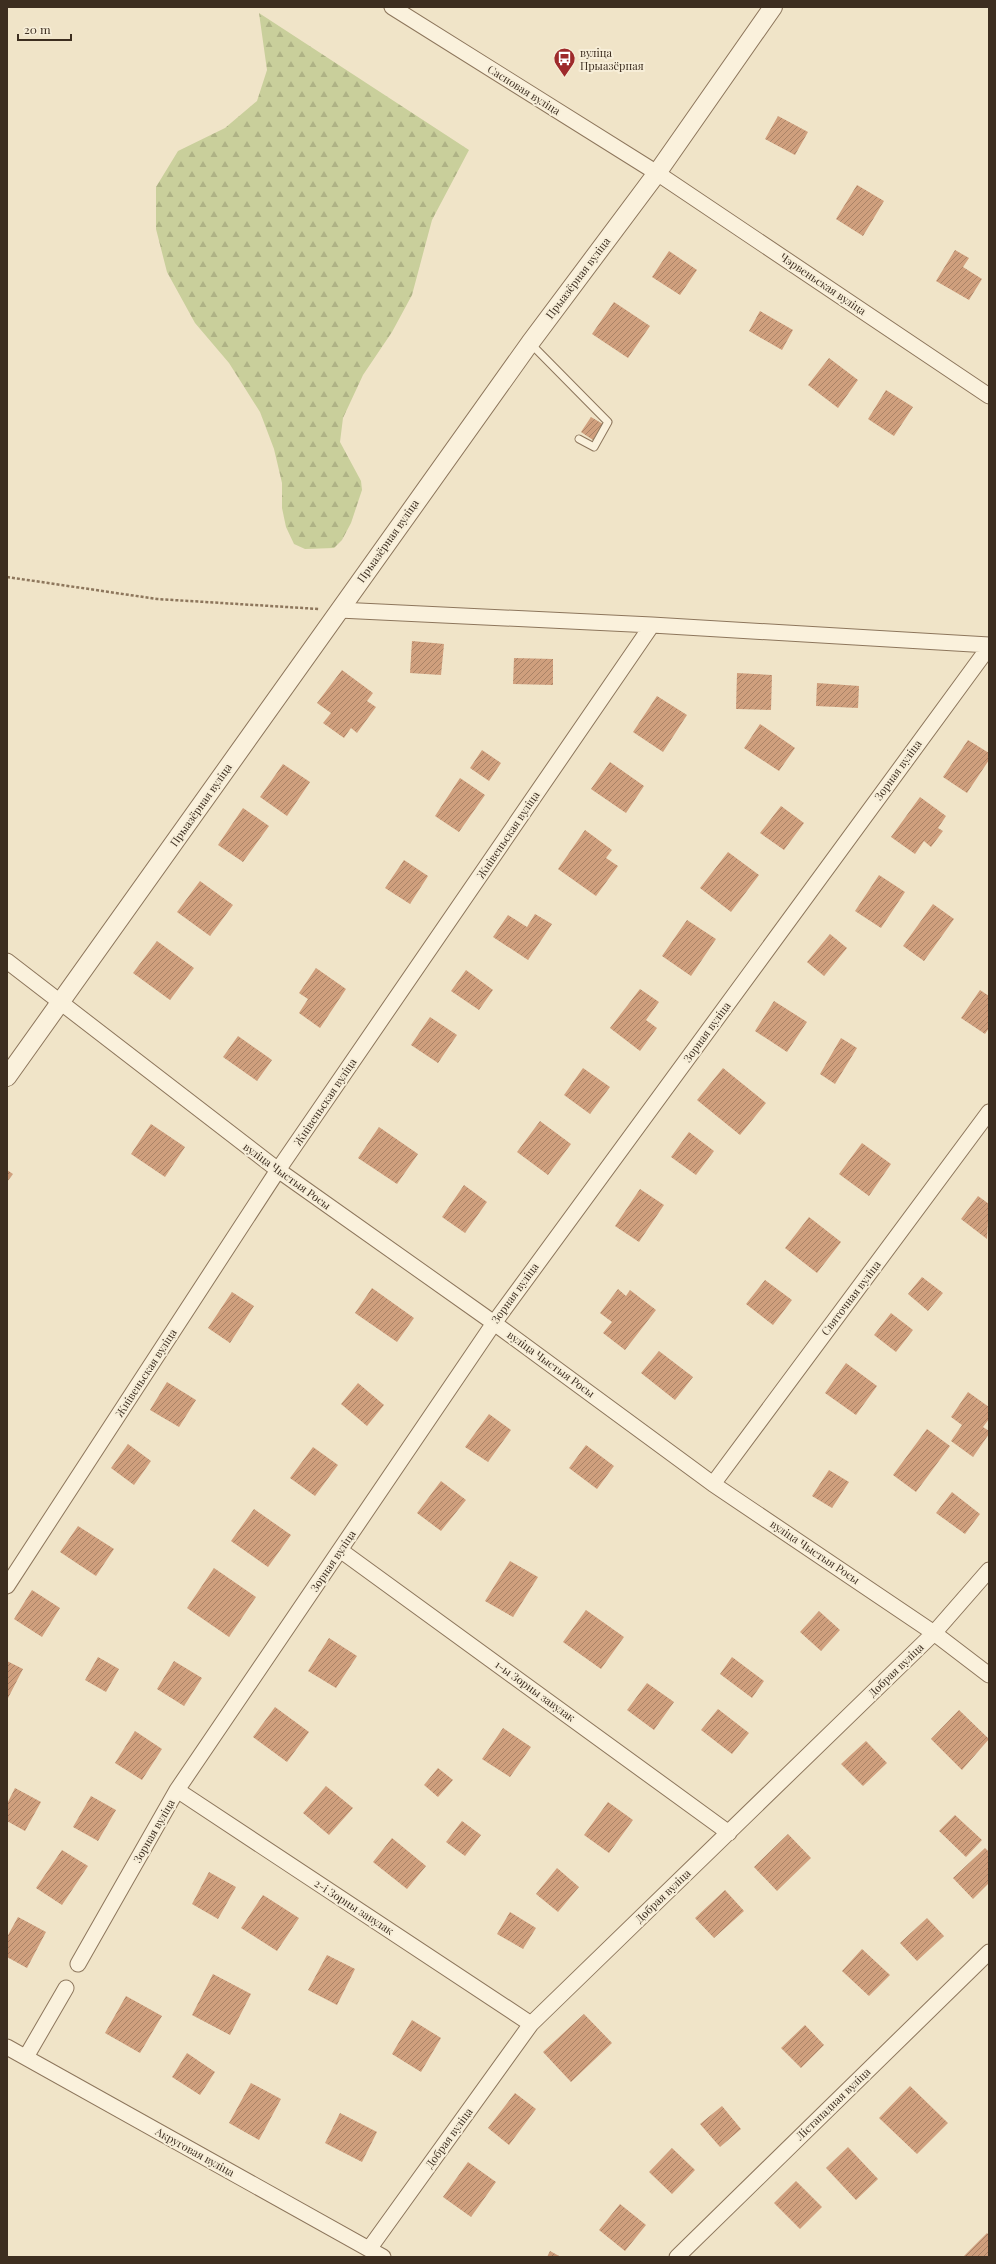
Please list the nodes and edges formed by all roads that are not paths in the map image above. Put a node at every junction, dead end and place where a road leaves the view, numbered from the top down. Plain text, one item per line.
1 (392, 7) edge
2 (773, 7) edge
3 (657, 173) junction
4 (530, 343) junction
5 (989, 396) edge
6 (579, 439) dead end
7 (339, 610) junction
8 (652, 625) junction
9 (989, 646) edge
10 (7, 961) edge
11 (61, 1002) junction
12 (7, 1077) edge
13 (989, 1112) edge
14 (278, 1170) junction
15 (494, 1322) junction
16 (713, 1484) junction
17 (340, 1550) junction
18 (989, 1570) edge
19 (7, 1586) edge
20 (934, 1633) junction
21 (989, 1675) edge
22 (177, 1790) junction
23 (729, 1832) junction
24 (989, 1952) edge
25 (78, 1964) dead end
26 (66, 1988) dead end
27 (531, 2024) junction
28 (7, 2047) edge
29 (26, 2057) junction
30 (369, 2249) junction
31 (383, 2257) edge
32 (677, 2257) edge

1 - 3 street, Сасновая вуліца
2 - 3 street, Прыазёрная вуліца
3 - 4 street, Прыазёрная вуліца
3 - 5 street, Чэрвеньская вуліца
4 - 6 lane
4 - 7 street, Прыазёрная вуліца
7 - 8 street
7 - 11 street, Прыазёрная вуліца
8 - 9 street
8 - 14 street, Жнівеньская вуліца
9 - 15 street, Зорная вуліца
10 - 11 street, вуліца Чыстыя Росы
11 - 12 street, Прыазёрная вуліца
11 - 14 street, вуліца Чыстыя Росы
13 - 16 street, Святочная вуліца
14 - 15 street, вуліца Чыстыя Росы
14 - 19 street, Жнівеньская вуліца
15 - 16 street, вуліца Чыстыя Росы
15 - 17 street, Зорная вуліца
16 - 20 street, вуліца Чыстыя Росы
17 - 22 street, Зорная вуліца
17 - 23 street, 1-ы Зорны завулак
18 - 20 street, Добрая вуліца
20 - 21 street, вуліца Чыстыя Росы
20 - 23 street, Добрая вуліца
22 - 25 street, Зорная вуліца
22 - 27 street, 2-і Зорны завулак
23 - 27 street, Добрая вуліца
24 - 32 street, Лістападная вуліца
26 - 29 street
27 - 30 street, Добрая вуліца
28 - 29 street, Акруговая вуліца
29 - 30 street, Акруговая вуліца
30 - 31 street, Акруговая вуліца

